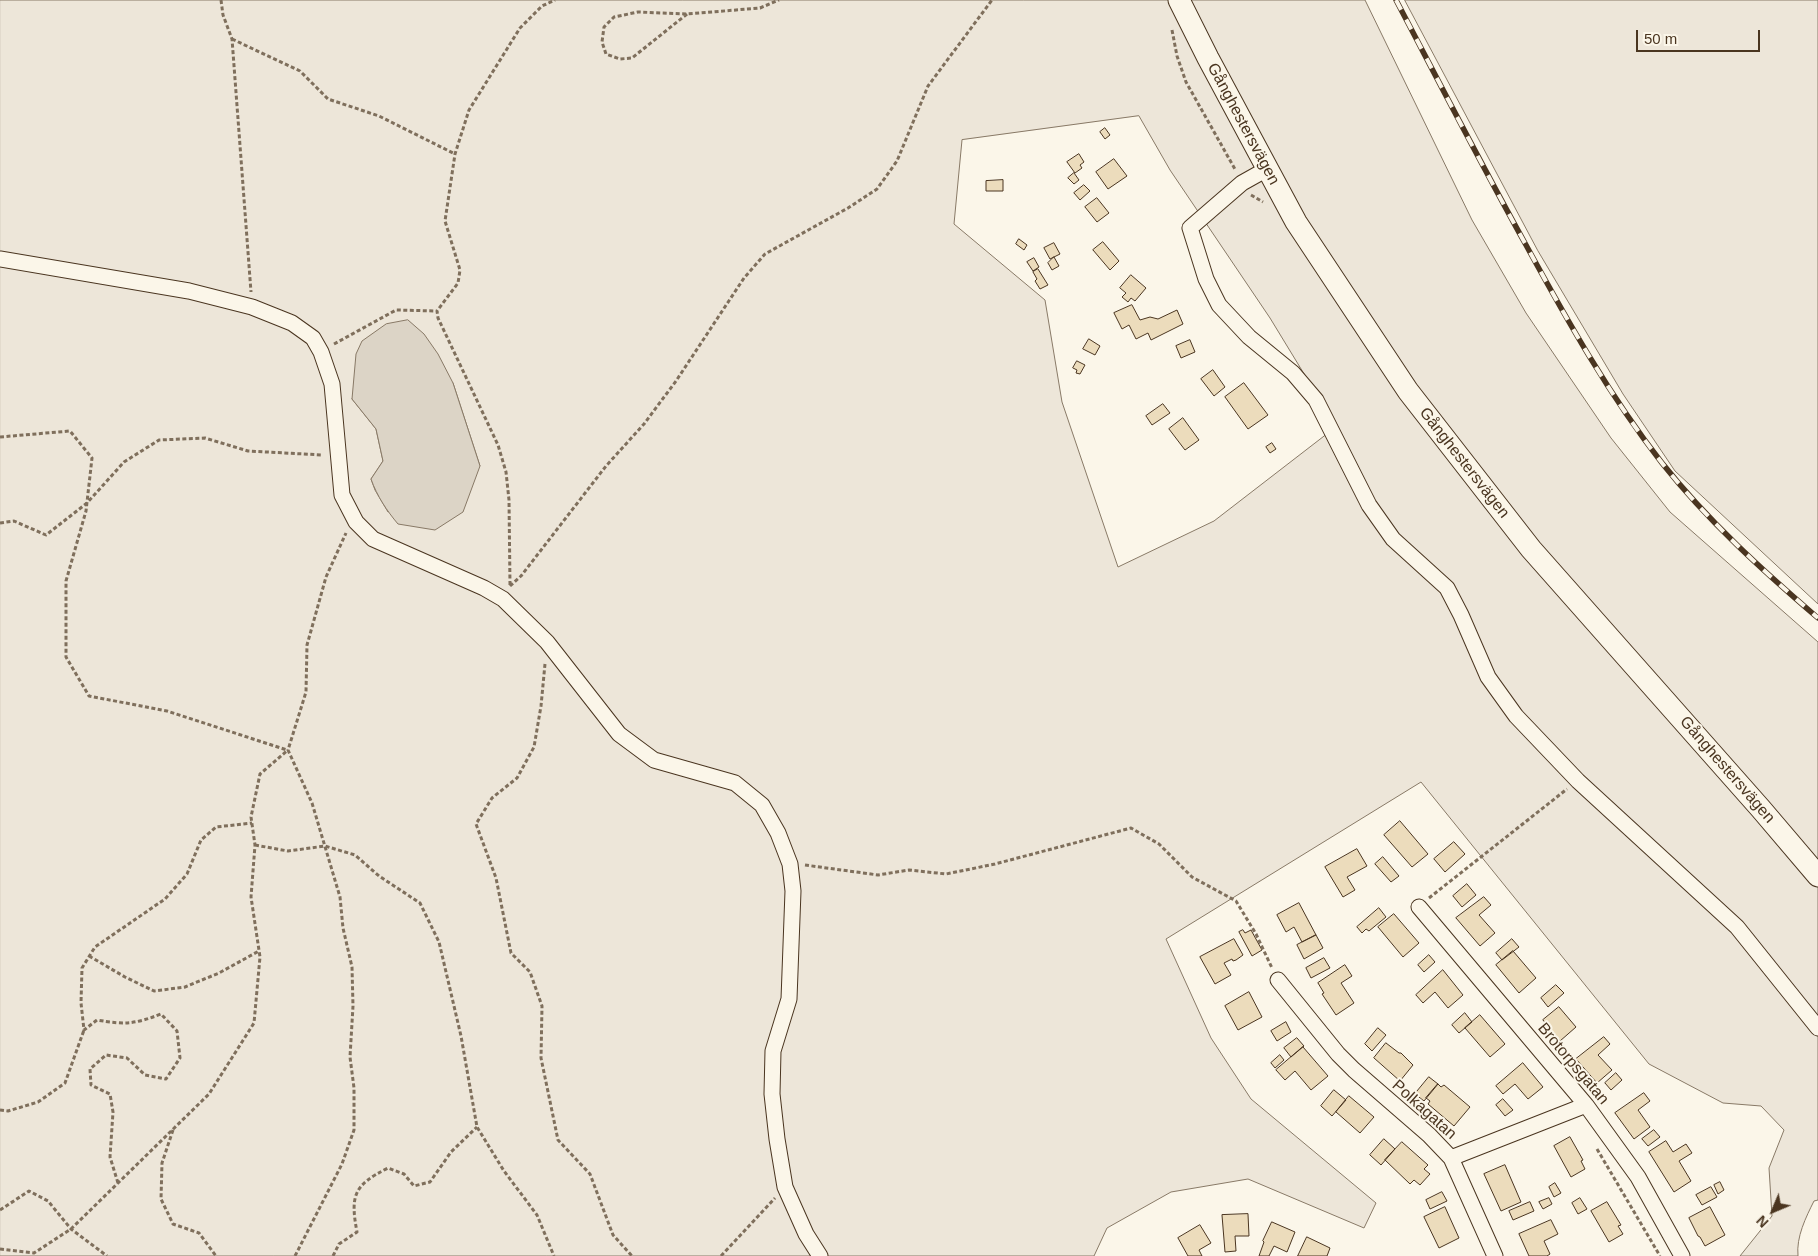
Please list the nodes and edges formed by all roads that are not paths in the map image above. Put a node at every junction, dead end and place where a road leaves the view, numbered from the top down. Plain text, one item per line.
1 (1179, 0) edge
2 (1267, 169) junction
3 (0, 259) edge
4 (1818, 876) edge
5 (1419, 906) road end
6 (1278, 980) road end
7 (1818, 1028) edge
8 (1586, 1105) junction
9 (1450, 1158) junction
10 (820, 1256) edge
11 (1495, 1256) edge
12 (1682, 1256) edge

1 - 2 street, Gånghestersvägen
2 - 4 street, Gånghestersvägen
2 - 7 street
3 - 10 street
5 - 8 street, Brotorpsgatan
6 - 9 street, Polkagatan
8 - 9 street, Polkagatan
8 - 12 street, Brotorpsgatan
9 - 11 street

